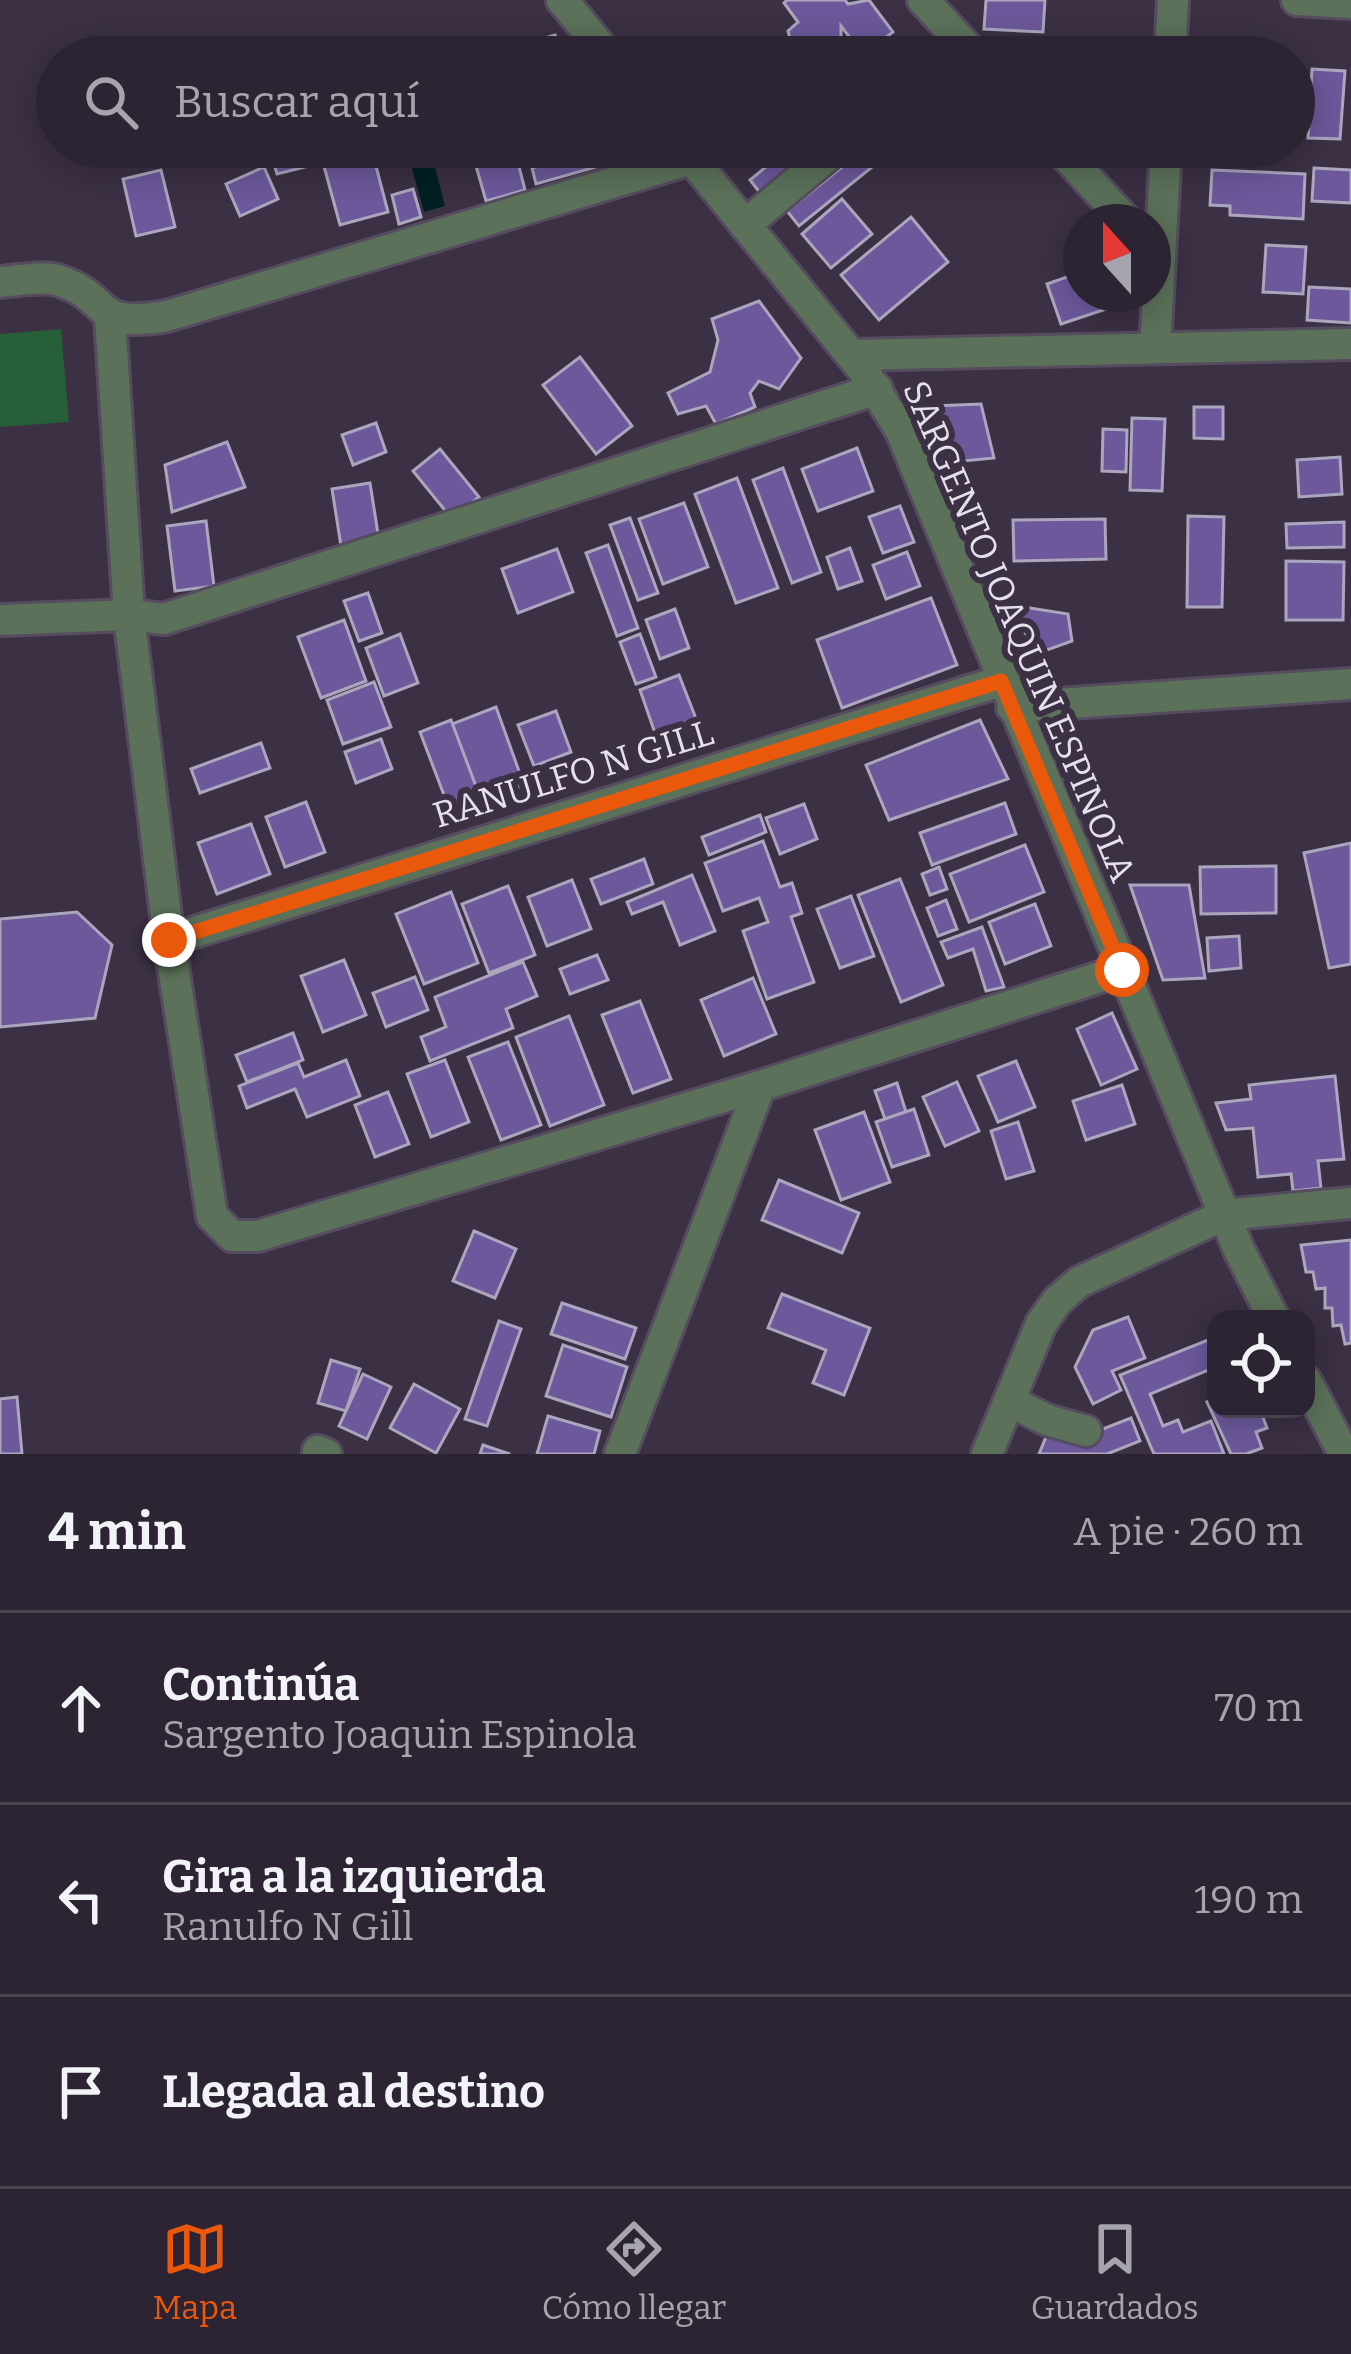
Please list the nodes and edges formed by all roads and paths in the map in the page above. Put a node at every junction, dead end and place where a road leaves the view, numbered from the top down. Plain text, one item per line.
1 (562, 0) edge
2 (923, 0) edge
3 (1173, 0) edge
4 (1297, 0) edge
5 (1351, 3) edge
6 (592, 36) edge
7 (956, 36) edge
8 (1171, 36) edge
9 (639, 168) edge
10 (699, 168) edge
11 (813, 168) edge
12 (1077, 168) edge
13 (1164, 168) edge
14 (1110, 204) edge
15 (1161, 204) edge
16 (745, 225) junction
17 (0, 282) edge
18 (1156, 312) edge
19 (110, 317) junction
20 (1351, 344) edge
21 (1156, 348) junction
22 (852, 356) junction
23 (877, 389) junction
24 (129, 615) junction
25 (0, 620) edge
26 (1351, 684) edge
27 (1006, 694) junction
28 (169, 940) junction
29 (1122, 970) junction
30 (760, 1086) junction
31 (1351, 1204) edge
32 (1224, 1215) junction
33 (1270, 1310) edge
34 (1315, 1398) edge
35 (1009, 1402) junction
36 (1086, 1431) dead end
37 (620, 1454) edge
38 (987, 1454) edge
39 (1344, 1454) edge

1 - 6 street
2 - 7 street
3 - 8 street
4 - 5 street
9 - 19 street
10 - 16 street, SARGENTO JOAQUIN ESPINOLA
11 - 16 street
12 - 14 street
13 - 15 street
16 - 22 street, SARGENTO JOAQUIN ESPINOLA
17 - 19 street
18 - 21 street
19 - 24 street
20 - 21 street
21 - 22 street
22 - 23 street, SARGENTO JOAQUIN ESPINOLA
23 - 24 street
23 - 27 street, SARGENTO JOAQUIN ESPINOLA
24 - 25 street
24 - 28 street
26 - 27 street, RANULFO N GILL
27 - 28 street, RANULFO N GILL
27 - 29 street, SARGENTO JOAQUIN ESPINOLA
28 - 30 street
29 - 30 street
29 - 32 street, SARGENTO JOAQUIN ESPINOLA
30 - 37 street
31 - 32 street
32 - 33 street, SARGENTO JOAQUIN ESPINOLA
32 - 35 street
34 - 39 street
35 - 36 street
35 - 38 street

